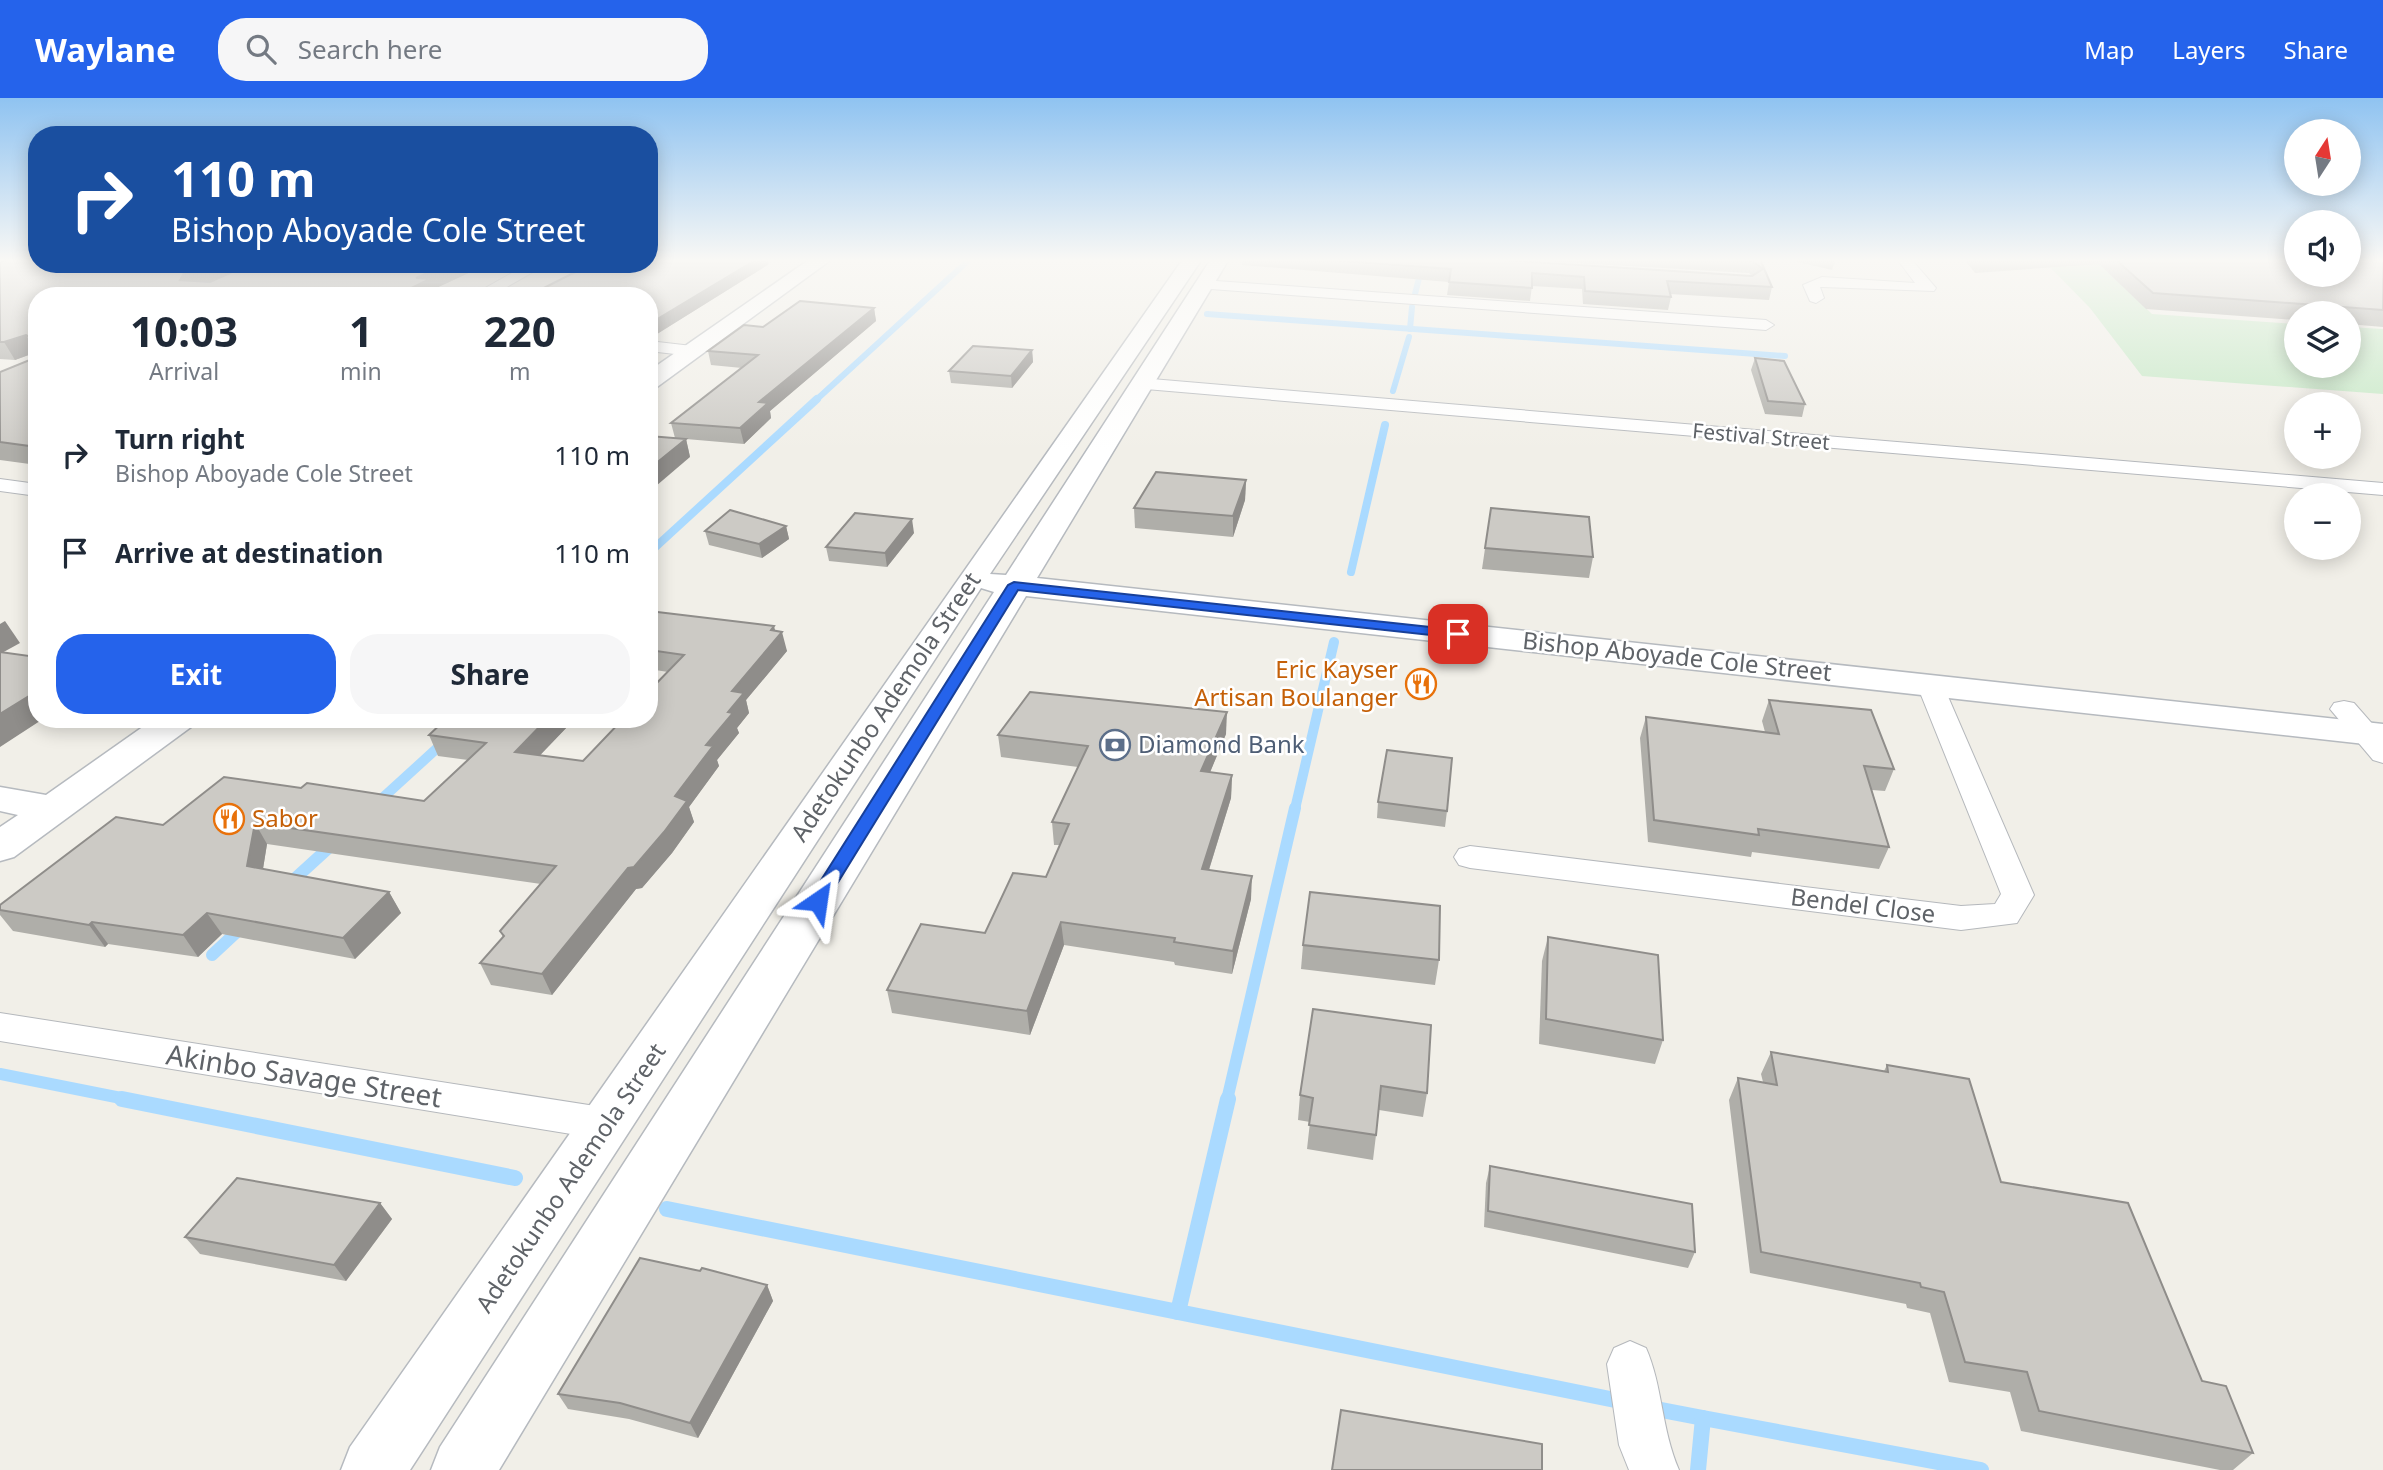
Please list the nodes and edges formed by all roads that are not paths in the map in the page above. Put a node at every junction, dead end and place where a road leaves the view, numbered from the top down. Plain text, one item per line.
1 (731, 323) edge
2 (1166, 323) edge
3 (1173, 323) edge
4 (1747, 323) edge
5 (1766, 325) dead end
6 (658, 347) edge
7 (692, 351) junction
8 (658, 376) edge
9 (1140, 384) junction
10 (0, 485) edge
11 (28, 489) edge
12 (2383, 489) edge
13 (998, 574) junction
14 (1930, 685) junction
15 (166, 728) edge
16 (2372, 729) edge
17 (0, 799) edge
18 (53, 809) junction
19 (0, 847) edge
20 (1470, 857) dead end
21 (0, 1027) edge
22 (608, 1124) junction
23 (1630, 1364) dead end
24 (373, 1470) edge
25 (463, 1470) edge
26 (1654, 1470) edge

1 - 7 main road
2 - 13 main road, Adetokunbo Ademola Street
3 - 9 main road, Adetokunbo Ademola Street
4 - 5 street
6 - 7 street
7 - 8 main road
9 - 12 street, Festival Street
9 - 13 main road, Adetokunbo Ademola Street
10 - 11 street
13 - 14 main road, Bishop Aboyade Cole Street
13 - 16 main road, Bishop Aboyade Cole Street
13 - 22 main road, Adetokunbo Ademola Street
13 - 25 main road, Adetokunbo Ademola Street
14 - 16 main road, Bishop Aboyade Cole Street
14 - 20 street, Bendel Close
15 - 18 main road
17 - 18 main road
18 - 19 main road
21 - 22 street, Akinbo Savage Street
22 - 24 main road, Adetokunbo Ademola Street
23 - 26 street

